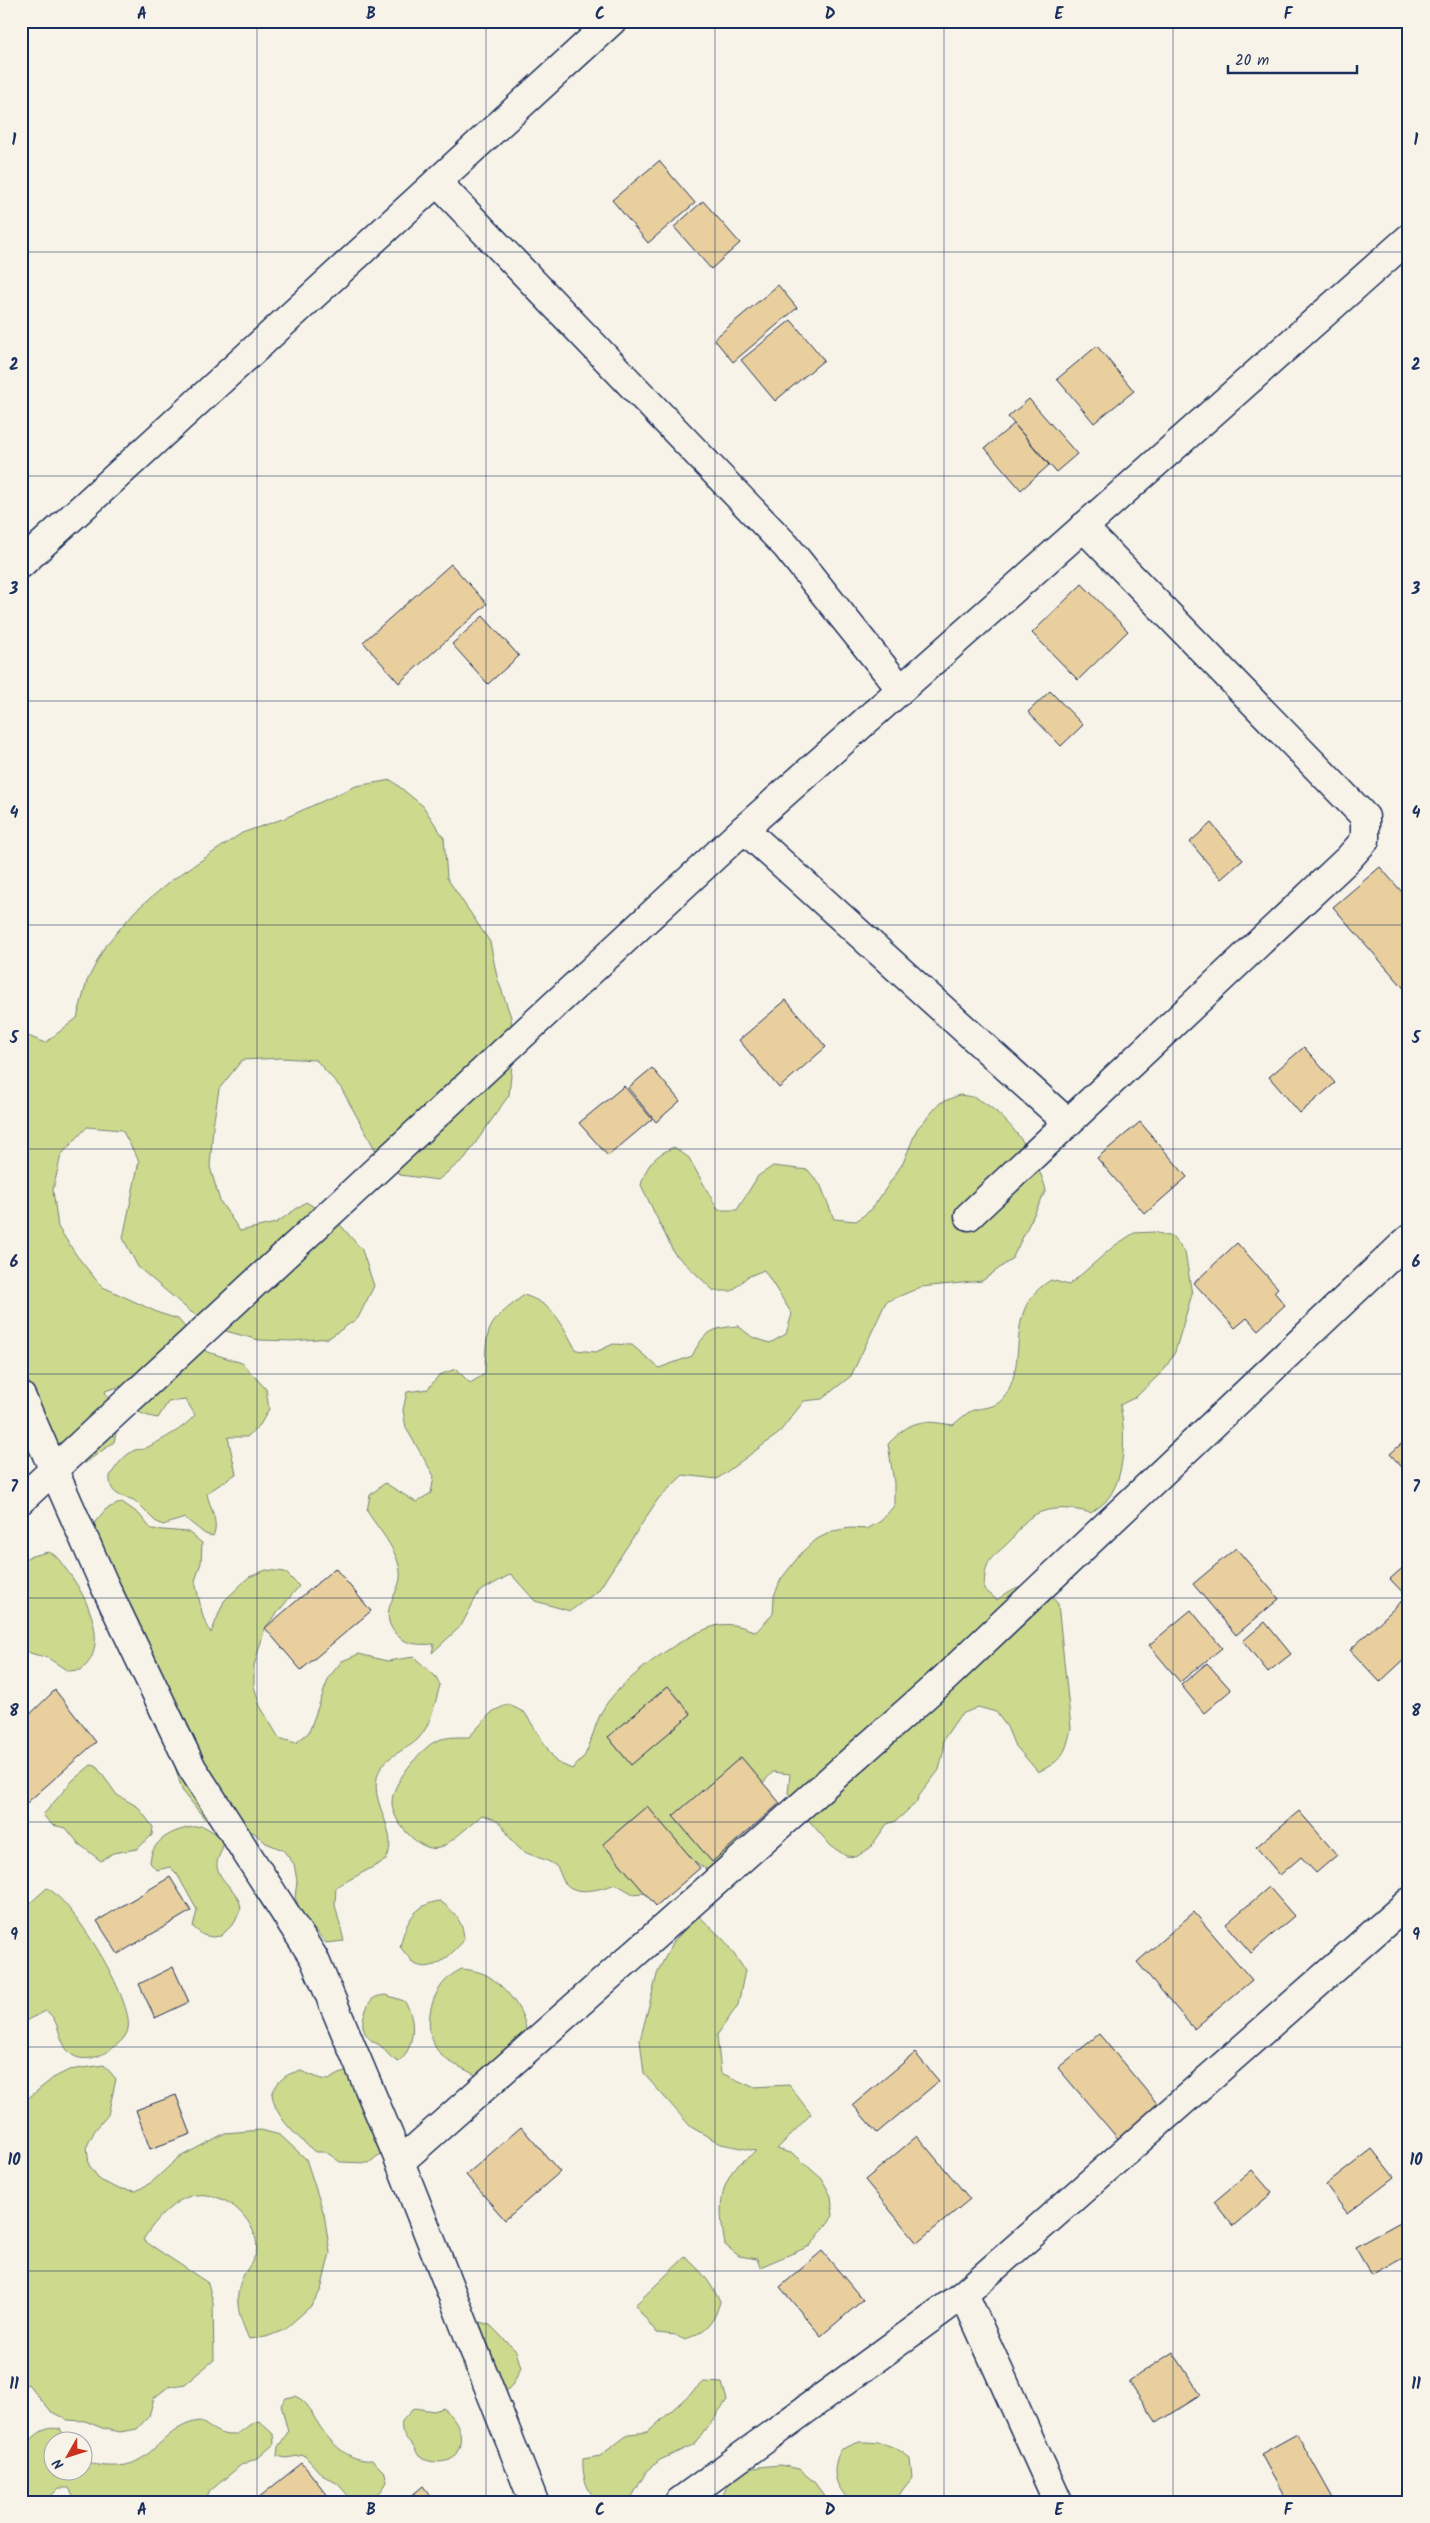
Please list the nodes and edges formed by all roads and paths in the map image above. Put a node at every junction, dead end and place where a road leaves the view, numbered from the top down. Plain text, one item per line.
1 (612, 21) edge
2 (437, 182) junction
3 (1409, 238) edge
4 (1083, 527) junction
5 (21, 564) edge
6 (900, 688) junction
7 (744, 828) junction
8 (1067, 1122) junction
9 (968, 1216) dead end
10 (1409, 1239) edge
11 (21, 1396) edge
12 (54, 1470) junction
13 (21, 1500) edge
14 (1409, 1902) edge
15 (400, 2162) junction
16 (964, 2294) junction
17 (534, 2502) edge
18 (679, 2502) edge
19 (1058, 2502) edge

1 - 2 street
2 - 5 street
2 - 6 street
3 - 4 street
4 - 6 street
4 - 8 street
6 - 7 street
7 - 8 street
7 - 12 street
8 - 9 street
10 - 15 street
11 - 12 street
12 - 13 street
12 - 15 street
14 - 16 street
15 - 17 street
16 - 18 street
16 - 19 street

